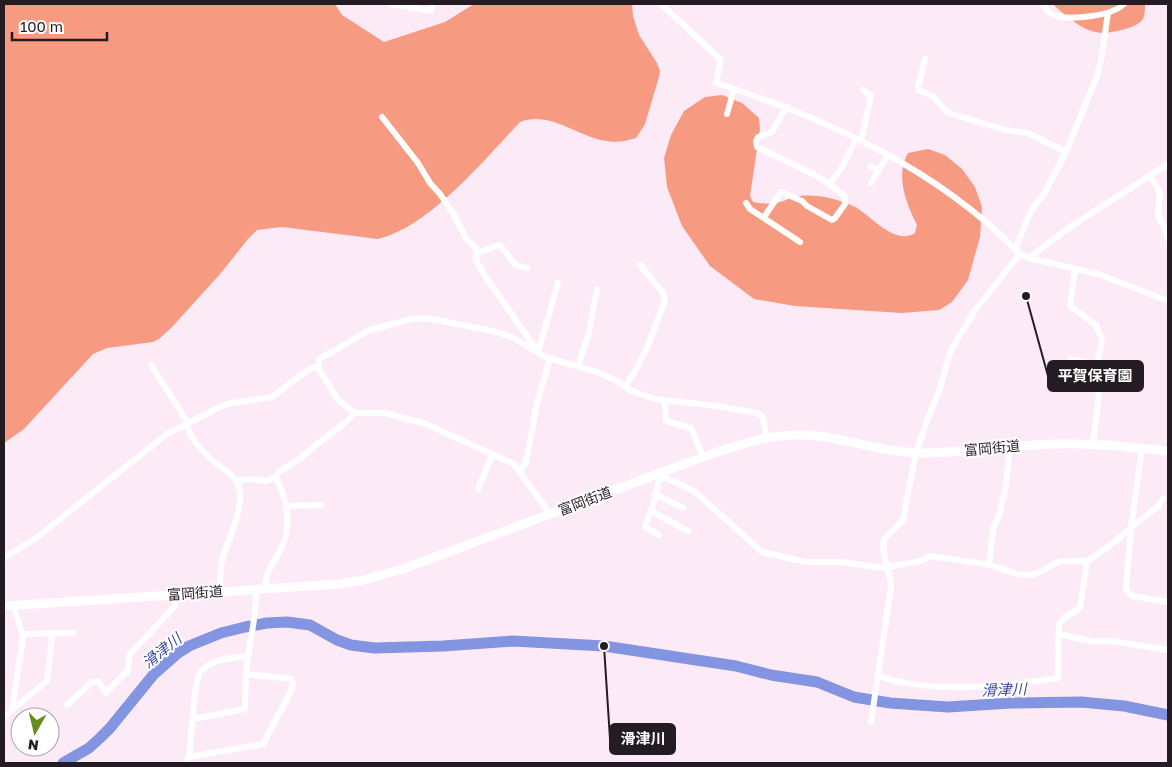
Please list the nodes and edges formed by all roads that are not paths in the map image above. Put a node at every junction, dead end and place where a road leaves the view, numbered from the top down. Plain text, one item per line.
1 (392, 4) edge
2 (432, 4) edge
3 (661, 4) edge
4 (1042, 4) edge
5 (1124, 4) edge
6 (1108, 12) junction
7 (925, 58) dead end
8 (734, 89) junction
9 (863, 90) dead end
10 (788, 107) junction
11 (727, 114) dead end
12 (382, 117) dead end
13 (858, 139) junction
14 (1066, 152) junction
15 (888, 155) junction
16 (1168, 164) edge
17 (871, 166) dead end
18 (879, 170) junction
19 (1150, 176) junction
20 (872, 183) dead end
21 (829, 184) junction
22 (746, 203) dead end
23 (764, 217) junction
24 (1168, 239) edge
25 (800, 242) dead end
26 (1018, 252) junction
27 (477, 253) junction
28 (1029, 258) junction
29 (640, 265) dead end
30 (527, 268) dead end
31 (1075, 269) junction
32 (558, 283) dead end
33 (597, 288) dead end
34 (1168, 301) edge
35 (538, 352) junction
36 (550, 358) junction
37 (1070, 359) dead end
38 (151, 365) dead end
39 (1097, 365) junction
40 (578, 366) junction
41 (318, 367) junction
42 (624, 386) junction
43 (665, 401) junction
44 (355, 413) junction
45 (187, 425) junction
46 (766, 437) junction
47 (1093, 444) junction
48 (1010, 447) junction
49 (1142, 448) junction
50 (1168, 451) edge
51 (917, 453) junction
52 (492, 455) junction
53 (702, 457) junction
54 (520, 470) junction
55 (663, 475) junction
56 (276, 477) junction
57 (237, 481) junction
58 (478, 489) dead end
59 (655, 494) junction
60 (1163, 499) dead end
61 (321, 505) dead end
62 (286, 506) junction
63 (683, 508) dead end
64 (651, 512) junction
65 (550, 514) junction
66 (1131, 528) junction
67 (688, 531) dead end
68 (659, 535) dead end
69 (4, 558) edge
70 (1087, 562) junction
71 (990, 565) junction
72 (888, 567) junction
73 (261, 589) junction
74 (221, 592) junction
75 (176, 594) junction
76 (1168, 602) edge
77 (7, 604) edge
78 (50, 633) junction
79 (74, 633) dead end
80 (23, 634) junction
81 (1058, 634) junction
82 (1168, 650) edge
83 (247, 654) junction
84 (246, 674) junction
85 (878, 678) junction
86 (67, 705) dead end
87 (12, 707) edge
88 (16, 707) edge
89 (193, 719) junction
90 (871, 721) dead end
91 (188, 760) edge

1 - 2 street
3 - 8 street
4 - 6 street
5 - 6 street
6 - 14 street
7 - 14 street
8 - 10 street
8 - 11 street
9 - 13 street
10 - 13 street
10 - 21 street
12 - 27 street
13 - 15 street
13 - 21 street
14 - 26 street
15 - 18 street
15 - 26 street
16 - 19 street
17 - 18 street
18 - 20 street
19 - 24 street
19 - 28 street
21 - 23 street
22 - 23 street
23 - 25 street
26 - 28 street
26 - 51 street
27 - 30 street
27 - 35 street
28 - 31 street
29 - 42 street
31 - 34 street
31 - 39 street
32 - 35 street
33 - 40 street
35 - 36 street
35 - 41 street
36 - 40 street
36 - 54 street
37 - 39 street
38 - 45 street
39 - 47 street
40 - 42 street
41 - 44 street
41 - 45 street
42 - 43 street
43 - 46 street
43 - 53 street
44 - 52 street
44 - 56 street
45 - 57 street
45 - 69 street
46 - 51 street, 富岡街道
46 - 53 street, 富岡街道
47 - 48 street, 富岡街道
47 - 49 street, 富岡街道
48 - 51 street, 富岡街道
48 - 71 street
49 - 50 street, 富岡街道
49 - 66 street
51 - 72 street
52 - 54 street
52 - 58 street
53 - 55 street, 富岡街道
54 - 65 street
55 - 59 street
55 - 65 street, 富岡街道
55 - 72 street
56 - 57 street
56 - 62 street
57 - 74 street
59 - 63 street
59 - 64 street
60 - 66 street
61 - 62 street
62 - 73 street
64 - 67 street
64 - 68 street
65 - 73 street, 富岡街道
66 - 70 street
66 - 76 street
70 - 71 street
70 - 81 street
71 - 72 street
72 - 85 street
73 - 74 street, 富岡街道
73 - 83 street
74 - 75 street, 富岡街道
75 - 77 street, 富岡街道
75 - 86 street
77 - 80 street
78 - 79 street
78 - 80 street
78 - 88 street
80 - 87 street
81 - 82 street
81 - 85 street
83 - 84 street
83 - 89 street
84 - 89 street
84 - 91 street
85 - 90 street
89 - 91 street

